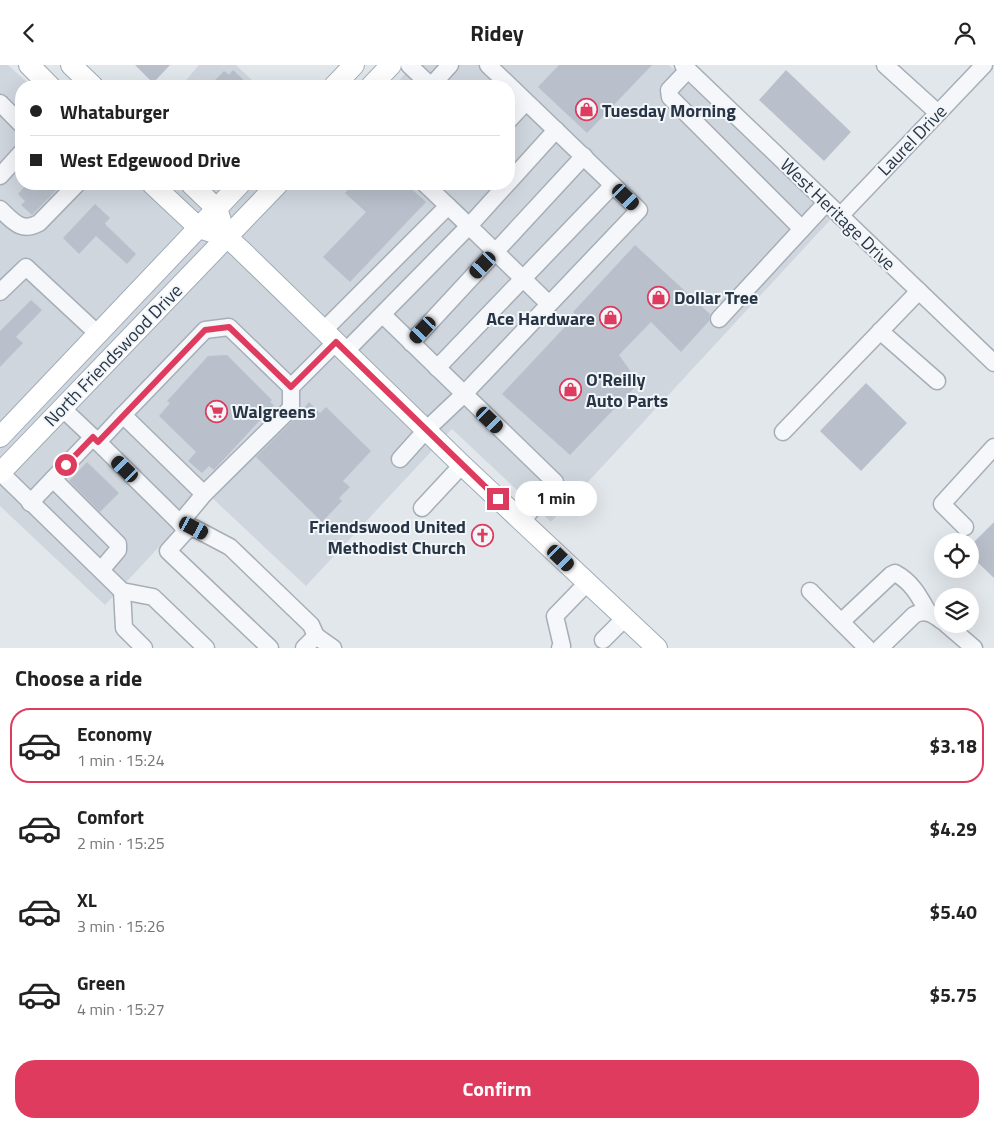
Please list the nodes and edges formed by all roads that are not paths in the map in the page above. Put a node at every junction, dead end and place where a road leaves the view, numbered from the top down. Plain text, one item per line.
1 (29, 65) edge
2 (71, 65) edge
3 (354, 65) edge
4 (391, 65) edge
5 (409, 65) edge
6 (450, 65) edge
7 (885, 65) edge
8 (984, 65) edge
9 (685, 67) edge
10 (44, 80) edge
11 (87, 80) edge
12 (340, 80) edge
13 (377, 80) edge
14 (425, 80) edge
15 (436, 80) edge
16 (515, 94) edge
17 (526, 102) junction
18 (0, 103) edge
19 (938, 113) junction
20 (515, 114) edge
21 (15, 118) edge
22 (556, 130) junction
23 (584, 157) junction
24 (15, 160) edge
25 (515, 175) edge
26 (0, 176) edge
27 (613, 185) junction
28 (71, 190) edge
29 (158, 190) edge
30 (197, 190) edge
31 (234, 190) edge
32 (272, 190) edge
33 (502, 190) edge
34 (439, 192) edge
35 (826, 203) junction
36 (0, 209) edge
37 (217, 209) junction
38 (840, 216) junction
39 (469, 226) junction
40 (198, 228) junction
41 (802, 229) junction
42 (227, 237) junction
43 (495, 251) junction
44 (523, 279) junction
45 (919, 291) junction
46 (0, 293) edge
47 (549, 304) junction
48 (383, 315) junction
49 (719, 319) dead end
50 (880, 331) junction
51 (98, 335) junction
52 (335, 341) junction
53 (411, 343) junction
54 (994, 363) edge
55 (436, 368) junction
56 (937, 381) dead end
57 (291, 387) junction
58 (463, 395) junction
59 (62, 408) junction
60 (123, 415) junction
61 (426, 430) junction
62 (783, 431) dead end
63 (0, 437) edge
64 (95, 439) junction
65 (994, 447) edge
66 (400, 459) dead end
67 (462, 465) junction
68 (0, 472) edge
69 (53, 479) junction
70 (204, 494) junction
71 (30, 503) junction
72 (422, 508) dead end
73 (522, 521) junction
74 (183, 527) junction
75 (965, 527) dead end
76 (101, 570) junction
77 (586, 583) junction
78 (122, 591) junction
79 (810, 591) dead end
80 (928, 612) junction
81 (934, 616) edge
82 (625, 618) junction
83 (841, 623) junction
84 (956, 633) edge
85 (316, 636) junction
86 (603, 640) dead end
87 (144, 648) edge
88 (206, 648) edge
89 (270, 648) edge
90 (304, 648) edge
91 (333, 648) edge
92 (560, 648) edge
93 (656, 648) edge
94 (867, 648) edge
95 (880, 648) edge
96 (974, 648) edge

1 - 10 main road
2 - 11 main road
3 - 12 main road
4 - 13 main road
5 - 14 street
6 - 15 street
7 - 19 street
8 - 19 street, Laurel Drive
9 - 35 street, West Heritage Drive
9 - 41 street
16 - 17 street
17 - 20 street
17 - 22 street
18 - 21 street
19 - 38 street, Laurel Drive
22 - 23 street
22 - 25 street
23 - 27 street
23 - 43 street
24 - 26 street
27 - 44 street
27 - 47 street
28 - 36 street
29 - 40 main road
30 - 37 main road
31 - 37 main road, North Friendswood Drive
32 - 42 main road, North Friendswood Drive
33 - 39 street
34 - 39 street
34 - 52 street
35 - 38 street, West Heritage Drive
35 - 41 street
37 - 40 main road, North Friendswood Drive
37 - 42 main road
38 - 45 street, West Heritage Drive
39 - 43 street
39 - 48 street
40 - 42 main road
40 - 51 main road, North Friendswood Drive
41 - 49 street
42 - 52 main road
42 - 59 main road, North Friendswood Drive
43 - 44 street
43 - 53 street
44 - 47 street
44 - 55 street
45 - 50 street
45 - 54 street, West Heritage Drive
46 - 51 street
47 - 58 street
48 - 52 street
48 - 53 street
50 - 56 street
50 - 62 street
51 - 63 main road, North Friendswood Drive
52 - 57 street
52 - 61 main road
53 - 55 street
55 - 58 street
57 - 60 street
57 - 70 street
58 - 61 street
58 - 73 street
59 - 64 street
59 - 68 main road, North Friendswood Drive
60 - 64 street
60 - 70 street
61 - 66 street
61 - 67 main road
64 - 69 street
64 - 74 street
65 - 75 street
67 - 72 street
67 - 73 main road
68 - 71 street
69 - 71 street
69 - 76 street
70 - 74 street
71 - 76 street
73 - 77 main road
74 - 85 street
74 - 89 street
76 - 78 street
77 - 82 main road
77 - 92 street
78 - 87 street
78 - 88 street
79 - 83 street
80 - 81 street
80 - 83 street
80 - 95 street
82 - 86 street
82 - 93 main road
83 - 94 street
84 - 96 street
85 - 90 street
85 - 91 street

